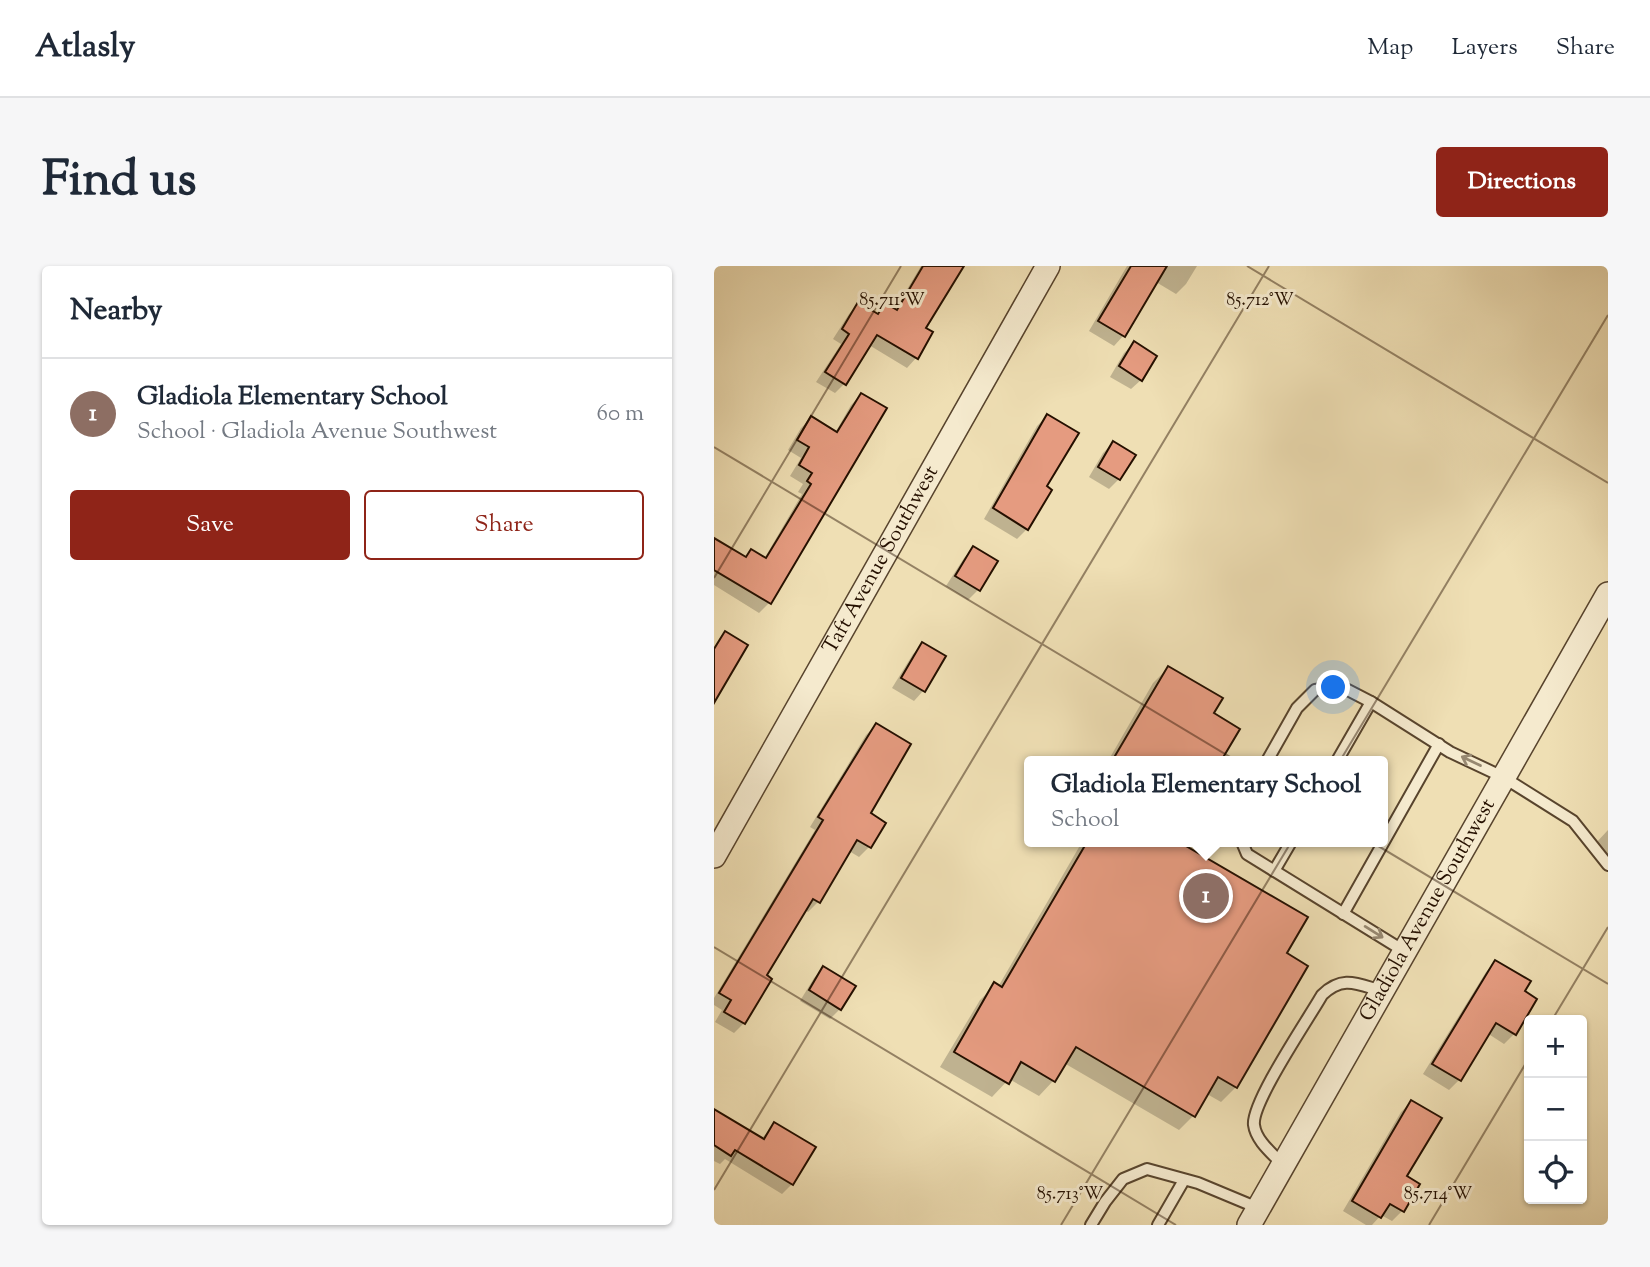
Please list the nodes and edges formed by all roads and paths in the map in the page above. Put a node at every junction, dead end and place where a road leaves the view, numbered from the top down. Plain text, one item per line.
1 (1048, 266) edge
2 (1608, 594) edge
3 (1371, 702) junction
4 (1439, 744) junction
5 (1270, 756) edge
6 (1340, 756) edge
7 (1503, 777) junction
8 (1388, 834) edge
9 (1244, 847) edge
10 (1287, 847) edge
11 (1381, 847) edge
12 (714, 856) edge
13 (1608, 865) edge
14 (1274, 870) junction
15 (1343, 914) junction
16 (1404, 951) junction
17 (1382, 990) junction
18 (1283, 1165) junction
19 (1184, 1180) junction
20 (1253, 1217) edge
21 (1091, 1225) edge
22 (1158, 1225) edge

1 - 12 street, Taft Avenue Southwest
2 - 7 street, Gladiola Avenue Southwest
3 - 4 lane
3 - 5 lane
3 - 6 lane
7 -> 4 lane
4 - 8 lane
7 - 13 lane
7 - 16 street, Gladiola Avenue Southwest
9 - 14 lane
10 - 14 lane
11 - 15 lane
14 - 15 lane
15 -> 16 lane
16 - 17 street, Gladiola Avenue Southwest
17 - 18 street, Gladiola Avenue Southwest
17 - 18 lane
18 - 20 street, Gladiola Avenue Southwest
19 - 20 lane
19 - 21 lane
19 - 22 lane

